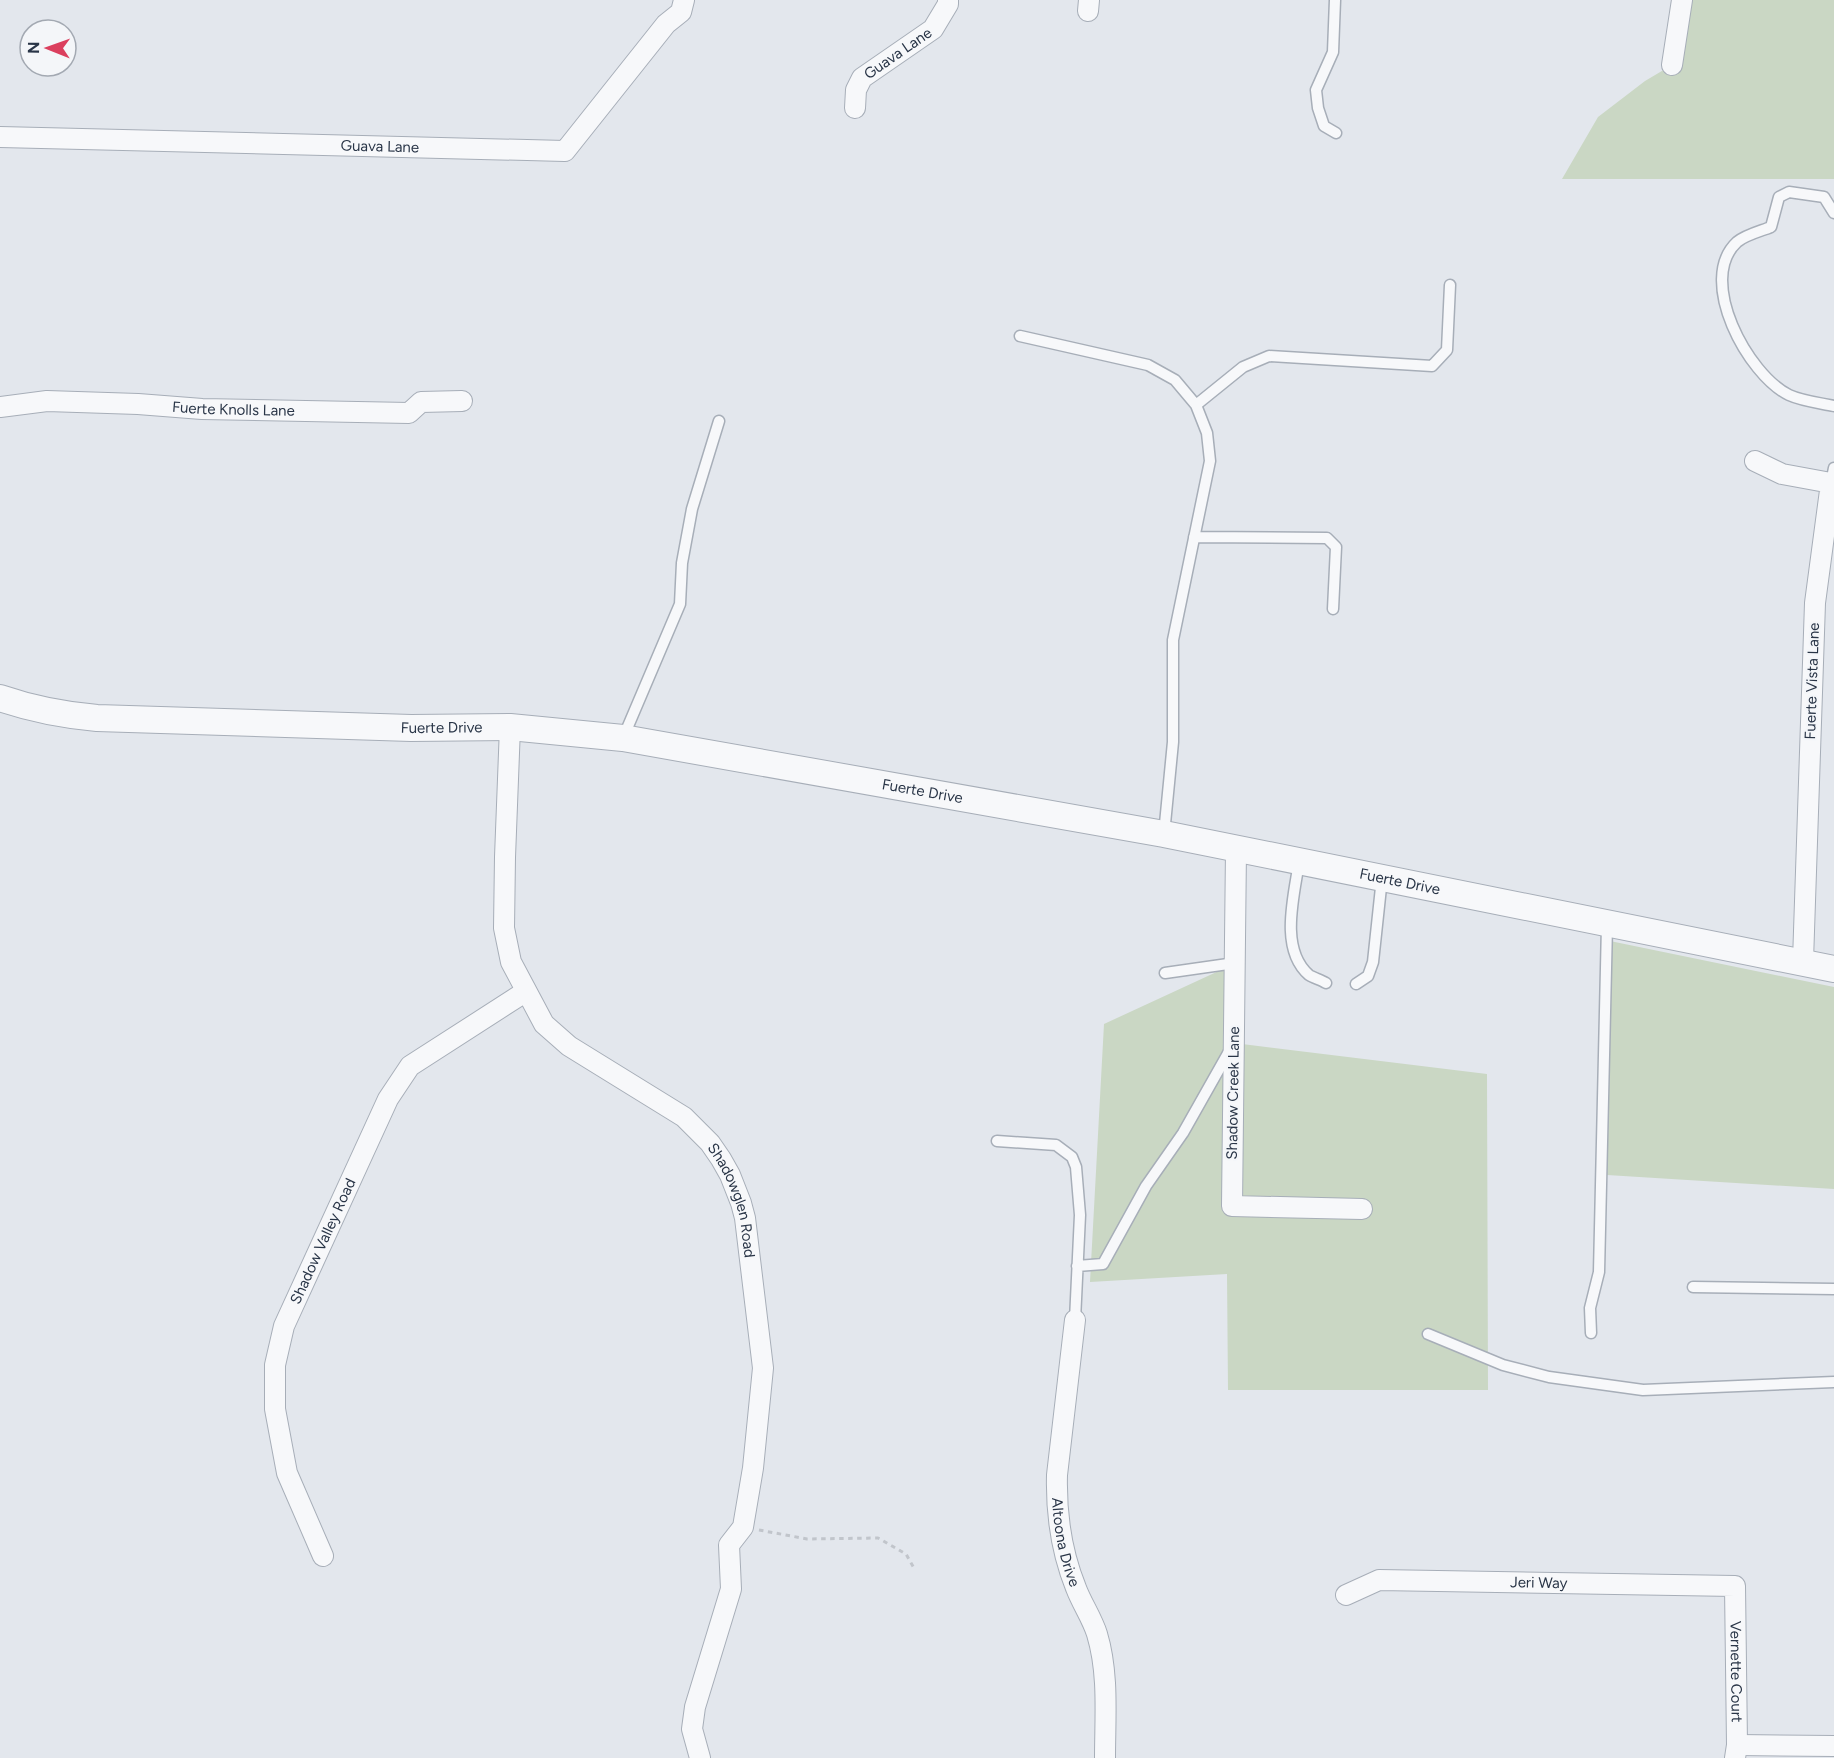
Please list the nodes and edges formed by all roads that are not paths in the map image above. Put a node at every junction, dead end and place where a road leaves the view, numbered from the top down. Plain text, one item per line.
1 (684, 0) edge
2 (948, 0) edge
3 (1335, 0) edge
4 (1682, 0) edge
5 (1672, 64) dead end
6 (855, 108) dead end
7 (1336, 133) dead end
8 (0, 137) edge
9 (1834, 213) edge
10 (1450, 285) dead end
11 (1020, 336) dead end
12 (462, 401) dead end
13 (1196, 405) junction
14 (0, 406) edge
15 (1834, 406) edge
16 (719, 421) dead end
17 (1755, 461) dead end
18 (1833, 475) edge
19 (1194, 537) junction
20 (1333, 609) dead end
21 (0, 698) edge
22 (510, 727) junction
23 (623, 738) junction
24 (1164, 834) junction
25 (1236, 850) junction
26 (1299, 862) junction
27 (1382, 878) junction
28 (1607, 925) junction
29 (1803, 961) junction
30 (1235, 963) junction
31 (1834, 969) edge
32 (1165, 973) dead end
33 (1326, 983) dead end
34 (1356, 984) dead end
35 (525, 992) junction
36 (1234, 1043) junction
37 (997, 1141) dead end
38 (1362, 1209) dead end
39 (1077, 1266) junction
40 (1694, 1287) dead end
41 (1834, 1289) edge
42 (1075, 1320) joint
43 (1591, 1333) dead end
44 (1428, 1334) dead end
45 (1834, 1382) edge
46 (323, 1556) dead end
47 (1735, 1586) joint
48 (1346, 1595) dead end
49 (1834, 1746) edge
50 (1736, 1752) edge
51 (700, 1758) edge
52 (1105, 1758) edge

1 - 8 street, Guava Lane
2 - 6 street, Guava Lane
3 - 7 lane
4 - 5 street
9 - 15 lane
10 - 13 lane
11 - 13 lane
12 - 14 street, Fuerte Knolls Lane
13 - 19 lane
16 - 23 lane
17 - 18 street, Fuerte Vista Lane
18 - 29 street, Fuerte Vista Lane
19 - 20 lane
19 - 24 lane
21 - 22 street, Fuerte Drive
22 - 23 street, Fuerte Drive
22 - 35 street, Shadowglen Road
23 - 24 street, Fuerte Drive
24 - 25 street, Fuerte Drive
25 - 26 street, Fuerte Drive
25 - 30 street, Shadow Creek Lane
26 - 27 street, Fuerte Drive
26 - 33 lane
27 - 28 street, Fuerte Drive
27 - 34 lane
28 - 29 street, Fuerte Drive
28 - 43 lane
29 - 31 street, Fuerte Drive
30 - 32 lane
30 - 36 street, Shadow Creek Lane
35 - 46 street, Shadow Valley Road
35 - 51 street, Shadowglen Road
36 - 38 street, Shadow Creek Lane
36 - 39 lane
37 - 39 lane
39 - 42 lane
40 - 41 lane
42 - 52 street, Altoona Drive
44 - 45 lane
47 - 48 street, Jeri Way
47 - 50 street, Vernette Court
49 - 50 street

